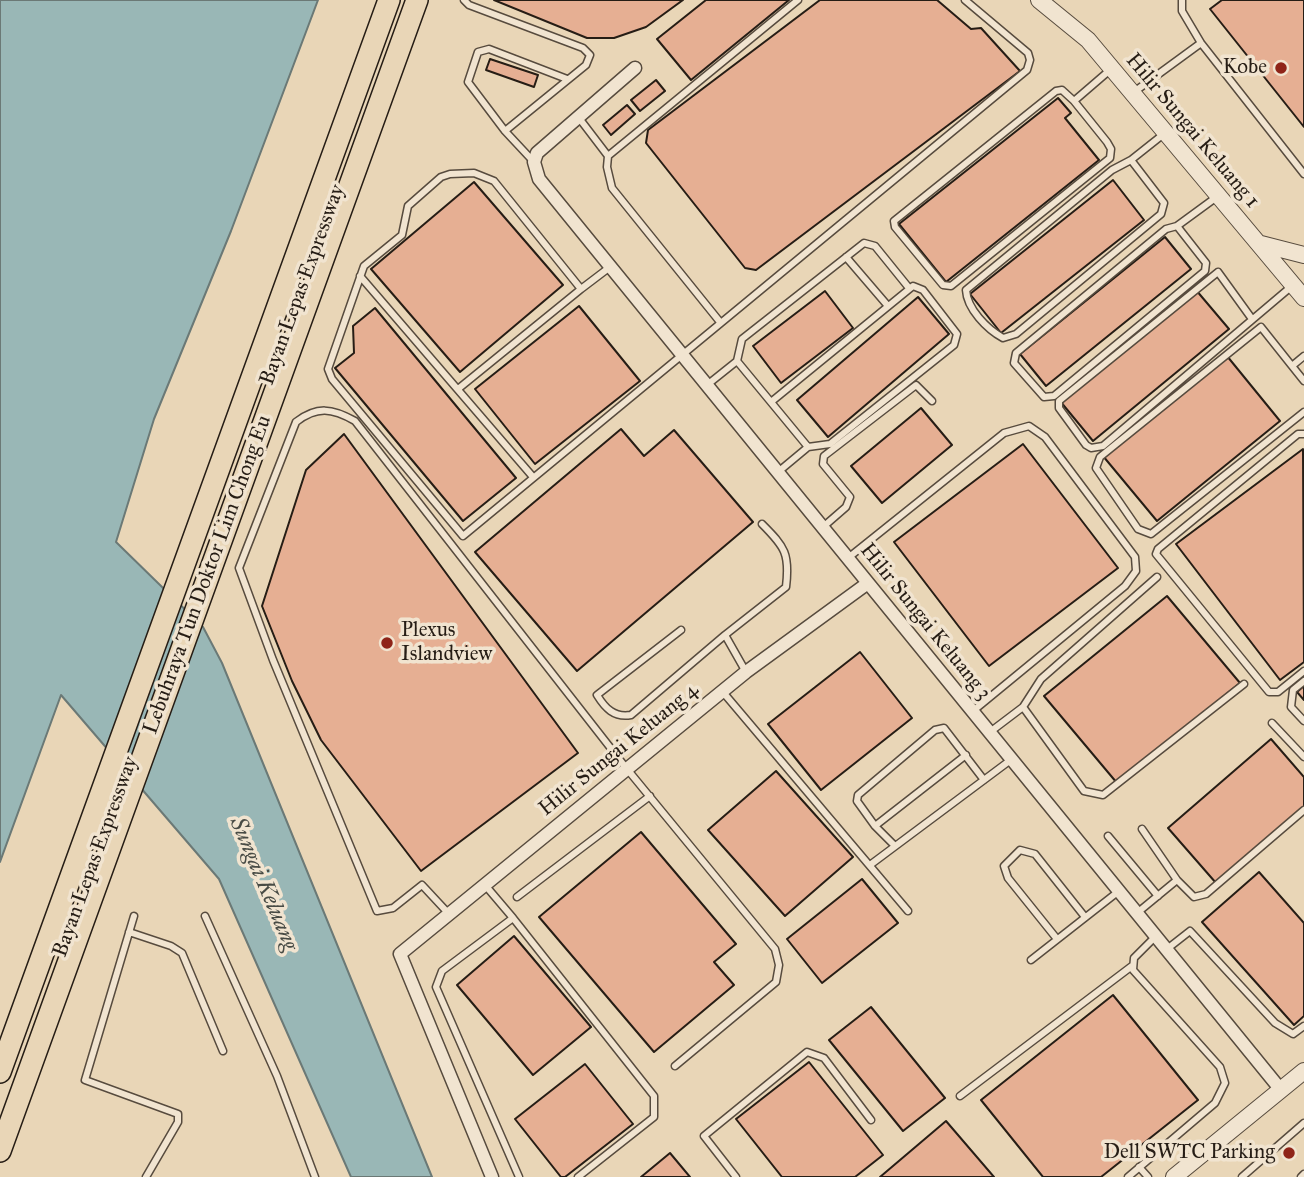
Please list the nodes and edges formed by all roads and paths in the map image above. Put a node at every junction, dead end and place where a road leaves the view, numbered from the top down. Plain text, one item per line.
1 (374, 0) edge
2 (389, 0) edge
3 (407, 0) edge
4 (417, 0) edge
5 (464, 0) edge
6 (798, 0) edge
7 (965, 0) edge
8 (1182, 0) edge
9 (1045, 2) edge
10 (1200, 43) junction
11 (635, 68) dead end
12 (1111, 68) junction
13 (568, 79) junction
14 (1133, 93) junction
15 (1074, 101) junction
16 (578, 117) junction
17 (505, 131) junction
18 (1166, 132) junction
19 (608, 156) junction
20 (1131, 160) junction
21 (534, 162) junction
22 (1304, 174) edge
23 (1219, 195) junction
24 (1177, 226) junction
25 (1259, 244) junction
26 (1304, 255) edge
27 (846, 257) junction
28 (611, 267) junction
29 (360, 276) junction
30 (1299, 282) edge
31 (909, 288) junction
32 (581, 289) junction
33 (1304, 298) edge
34 (888, 306) junction
35 (1252, 319) junction
36 (720, 322) junction
37 (681, 354) junction
38 (1304, 356) edge
39 (737, 361) junction
40 (1292, 366) junction
41 (1304, 381) edge
42 (707, 385) junction
43 (458, 389) junction
44 (932, 401) dead end
45 (771, 402) junction
46 (1304, 412) edge
47 (1304, 434) edge
48 (808, 447) junction
49 (778, 472) junction
50 (533, 477) junction
51 (762, 524) dead end
52 (823, 527) junction
53 (848, 558) junction
54 (1157, 577) dead end
55 (868, 583) junction
56 (681, 630) dead end
57 (725, 635) junction
58 (1304, 671) edge
59 (746, 672) junction
60 (1304, 681) edge
61 (1244, 684) dead end
62 (722, 691) junction
63 (1023, 707) junction
64 (973, 711) junction
65 (1304, 721) edge
66 (1272, 723) dead end
67 (990, 732) junction
68 (966, 755) junction
69 (1304, 757) edge
70 (1012, 759) junction
71 (627, 769) junction
72 (984, 780) junction
73 (650, 796) junction
74 (1304, 810) edge
75 (874, 826) junction
76 (1142, 829) dead end
77 (1108, 836) dead end
78 (895, 846) junction
79 (870, 865) junction
80 (1177, 880) junction
81 (485, 885) junction
82 (1119, 891) junction
83 (1158, 896) junction
84 (517, 897) dead end
85 (908, 911) dead end
86 (1137, 913) junction
87 (449, 914) junction
88 (135, 916) dead end
89 (205, 916) dead end
90 (1085, 917) junction
91 (513, 918) junction
92 (129, 932) junction
93 (1156, 936) junction
94 (1057, 939) junction
95 (1167, 949) junction
96 (1031, 960) dead end
97 (1132, 966) junction
98 (1304, 1026) edge
99 (0, 1033) edge
100 (223, 1051) dead end
101 (675, 1066) dead end
102 (1304, 1071) edge
103 (0, 1072) edge
104 (1281, 1090) junction
105 (960, 1096) dead end
106 (871, 1119) dead end
107 (0, 1123) edge
108 (1304, 1123) edge
109 (0, 1151) edge
110 (1139, 1167) junction
111 (146, 1177) edge
112 (315, 1177) edge
113 (492, 1177) edge
114 (519, 1177) edge
115 (578, 1177) edge
116 (736, 1177) edge
117 (1128, 1177) edge
118 (1148, 1177) edge
119 (1174, 1177) edge
120 (1242, 1177) edge

1 - 99 highway, Lebuhraya Tun Doktor Lim Chong Eu
2 - 103 highway, Bayan Lepas Expressway
3 - 107 highway, Bayan Lepas Expressway
4 - 109 highway, Lebuhraya Tun Doktor Lim Chong Eu
5 - 13 lane
6 - 19 lane
7 - 36 lane
8 - 10 lane
9 - 12 street, Hilir Sungai Keluang 1
10 - 14 lane
10 - 22 lane
11 - 16 street
12 - 14 street, Hilir Sungai Keluang 1
12 - 15 lane
13 - 17 lane
13 - 17 lane
14 - 18 street, Hilir Sungai Keluang 1
15 - 15 lane
16 - 19 lane
16 - 21 street
17 - 21 lane
18 - 20 lane
18 - 23 street, Hilir Sungai Keluang 1
19 - 36 lane
20 - 20 lane
21 - 28 street, Hilir Sungai Keluang 3
23 - 24 lane
23 - 25 street, Hilir Sungai Keluang 1
24 - 24 lane
25 - 26 street
25 - 30 street, Hilir Sungai Keluang 1
27 - 31 lane
27 - 34 lane
27 - 39 lane
28 - 32 lane
28 - 37 street, Hilir Sungai Keluang 3
29 - 32 lane
29 - 43 lane
29 - 50 lane
30 - 33 street, Hilir Sungai Keluang 1
30 - 35 lane
31 - 34 lane
31 - 48 lane
32 - 43 lane
34 - 45 lane
35 - 35 lane
36 - 37 lane
37 - 42 street, Hilir Sungai Keluang 3
37 - 50 lane
38 - 40 lane
39 - 42 lane
39 - 45 lane
40 - 41 lane
40 - 46 lane
42 - 49 street, Hilir Sungai Keluang 3
43 - 50 lane
44 - 52 lane
45 - 48 lane
47 - 58 lane
48 - 49 lane
49 - 52 street, Hilir Sungai Keluang 3
51 - 57 lane
52 - 53 street, Hilir Sungai Keluang 3
53 - 55 street, Hilir Sungai Keluang 3
53 - 64 lane
54 - 63 lane
55 - 59 street, Hilir Sungai Keluang 4
55 - 64 street, Hilir Sungai Keluang 3
56 - 57 lane
57 - 59 lane
59 - 62 street, Hilir Sungai Keluang 4
60 - 65 lane
61 - 63 lane
62 - 71 street, Hilir Sungai Keluang 4
62 - 79 lane
63 - 67 lane
64 - 67 street, Hilir Sungai Keluang 3
66 - 69 lane
67 - 70 street, Hilir Sungai Keluang 3
68 - 72 lane
68 - 75 lane
68 - 75 lane
70 - 72 lane
70 - 82 street, Hilir Sungai Keluang 3
71 - 73 lane
71 - 81 street, Hilir Sungai Keluang 4
71 - 87 lane
72 - 78 lane
73 - 84 lane
73 - 101 lane
74 - 80 lane
75 - 78 lane
76 - 80 lane
77 - 83 lane
78 - 79 lane
79 - 85 lane
80 - 83 lane
81 - 87 street, Hilir Sungai Keluang 4
81 - 91 lane
82 - 86 street, Hilir Sungai Keluang 3
82 - 90 lane
83 - 86 lane
86 - 93 street, Hilir Sungai Keluang 3
87 - 113 street, Hilir Sungai Keluang 4
88 - 92 lane
89 - 112 lane
90 - 94 lane
90 - 94 lane
91 - 114 lane
91 - 115 lane
92 - 100 lane
92 - 111 lane
93 - 95 street, Hilir Sungai Keluang 3
93 - 97 lane
94 - 96 lane
95 - 98 lane
95 - 104 street, Hilir Sungai Keluang 3
97 - 105 lane
97 - 110 lane
102 - 104 street
104 - 119 street
106 - 116 lane
108 - 120 lane
110 - 117 lane
110 - 118 lane

